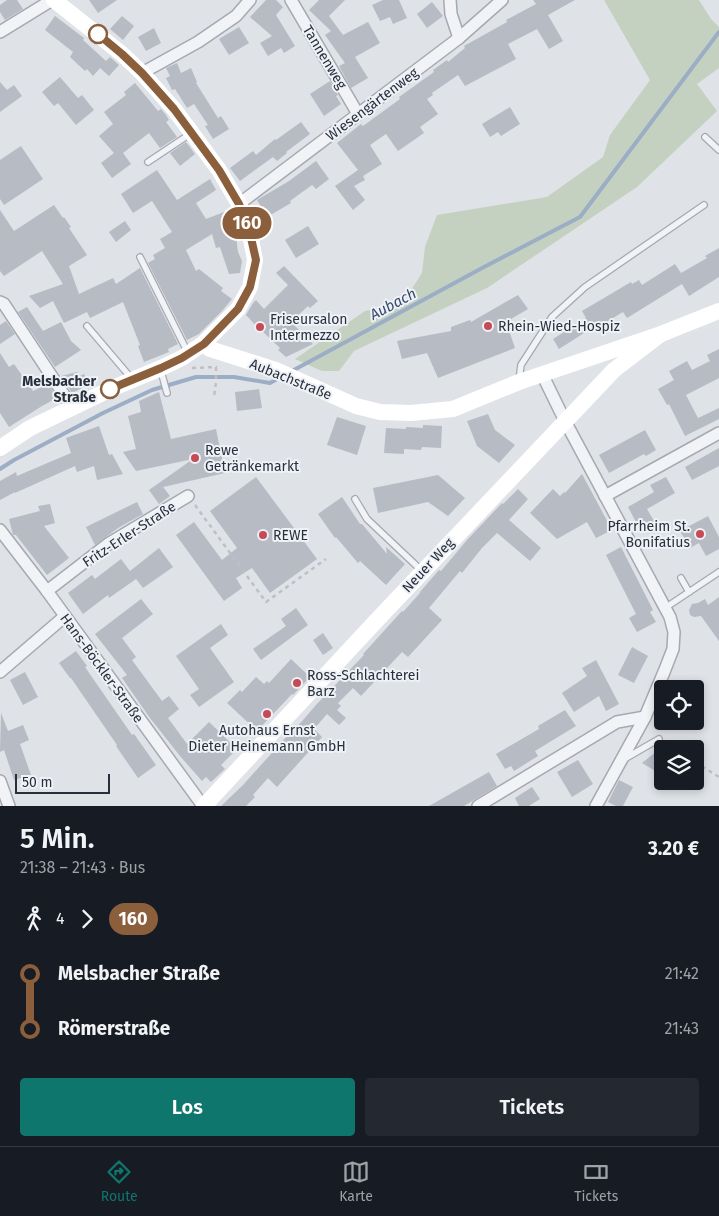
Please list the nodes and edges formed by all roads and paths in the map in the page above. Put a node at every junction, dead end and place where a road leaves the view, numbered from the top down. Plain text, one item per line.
1 (53, 0) edge
2 (250, 0) edge
3 (291, 0) edge
4 (450, 0) edge
5 (502, 0) edge
6 (0, 32) edge
7 (459, 38) junction
8 (142, 73) junction
9 (358, 114) junction
10 (192, 132) junction
11 (705, 137) dead end
12 (719, 150) edge
13 (148, 162) dead end
14 (239, 204) junction
15 (704, 205) dead end
16 (140, 257) dead end
17 (0, 302) edge
18 (719, 311) edge
19 (86, 326) dead end
20 (661, 334) junction
21 (204, 344) junction
22 (189, 354) junction
23 (200, 368) dead end
24 (162, 374) junction
25 (542, 374) junction
26 (132, 379) junction
27 (519, 382) junction
28 (167, 393) dead end
29 (214, 397) dead end
30 (72, 407) junction
31 (565, 422) junction
32 (719, 433) edge
33 (0, 448) edge
34 (188, 496) joint
35 (605, 496) junction
36 (356, 499) dead end
37 (0, 530) edge
38 (326, 559) dead end
39 (423, 571) junction
40 (719, 572) edge
41 (681, 578) dead end
42 (47, 591) junction
43 (689, 592) junction
44 (665, 608) junction
45 (64, 617) junction
46 (0, 672) edge
47 (645, 718) junction
48 (659, 739) dead end
49 (622, 760) junction
50 (704, 768) edge
51 (719, 777) edge
52 (0, 781) edge
53 (9, 806) edge
54 (204, 806) edge
55 (478, 806) edge
56 (596, 806) edge

1 - 6 street
1 - 8 street
2 - 8 street
3 - 9 street, Tannenweg
4 - 7 street
5 - 7 street, Wiesengärtenweg
7 - 9 street, Wiesengärtenweg
8 - 10 street
9 - 14 street, Wiesengärtenweg
10 - 13 lane
10 - 14 street
11 - 12 lane
14 - 21 street
15 - 27 lane
16 - 22 lane
17 - 30 street
18 - 20 street, Aubachstraße
19 - 26 lane
20 - 25 street, Aubachstraße
20 - 31 street, Neuer Weg
21 - 22 street
21 - 27 street, Aubachstraße
22 - 24 street
23 - 29 path
24 - 26 street
24 - 28 lane
25 - 27 street, Aubachstraße
25 - 31 street
26 - 30 street
30 - 33 street
31 - 35 street
31 - 39 street, Neuer Weg
32 - 35 street
34 - 38 path
34 - 42 street, Fritz-Erler-Straße
35 - 44 street
36 - 39 lane
37 - 42 street, Hans-Böckler-Straße
39 - 54 street, Neuer Weg
40 - 43 lane
41 - 43 lane
42 - 45 street, Hans-Böckler-Straße
43 - 44 lane
44 - 47 street
45 - 46 street
45 - 54 street, Hans-Böckler-Straße
47 - 49 street
47 - 55 street
48 - 49 lane
49 - 56 street
50 - 51 path
52 - 53 street

